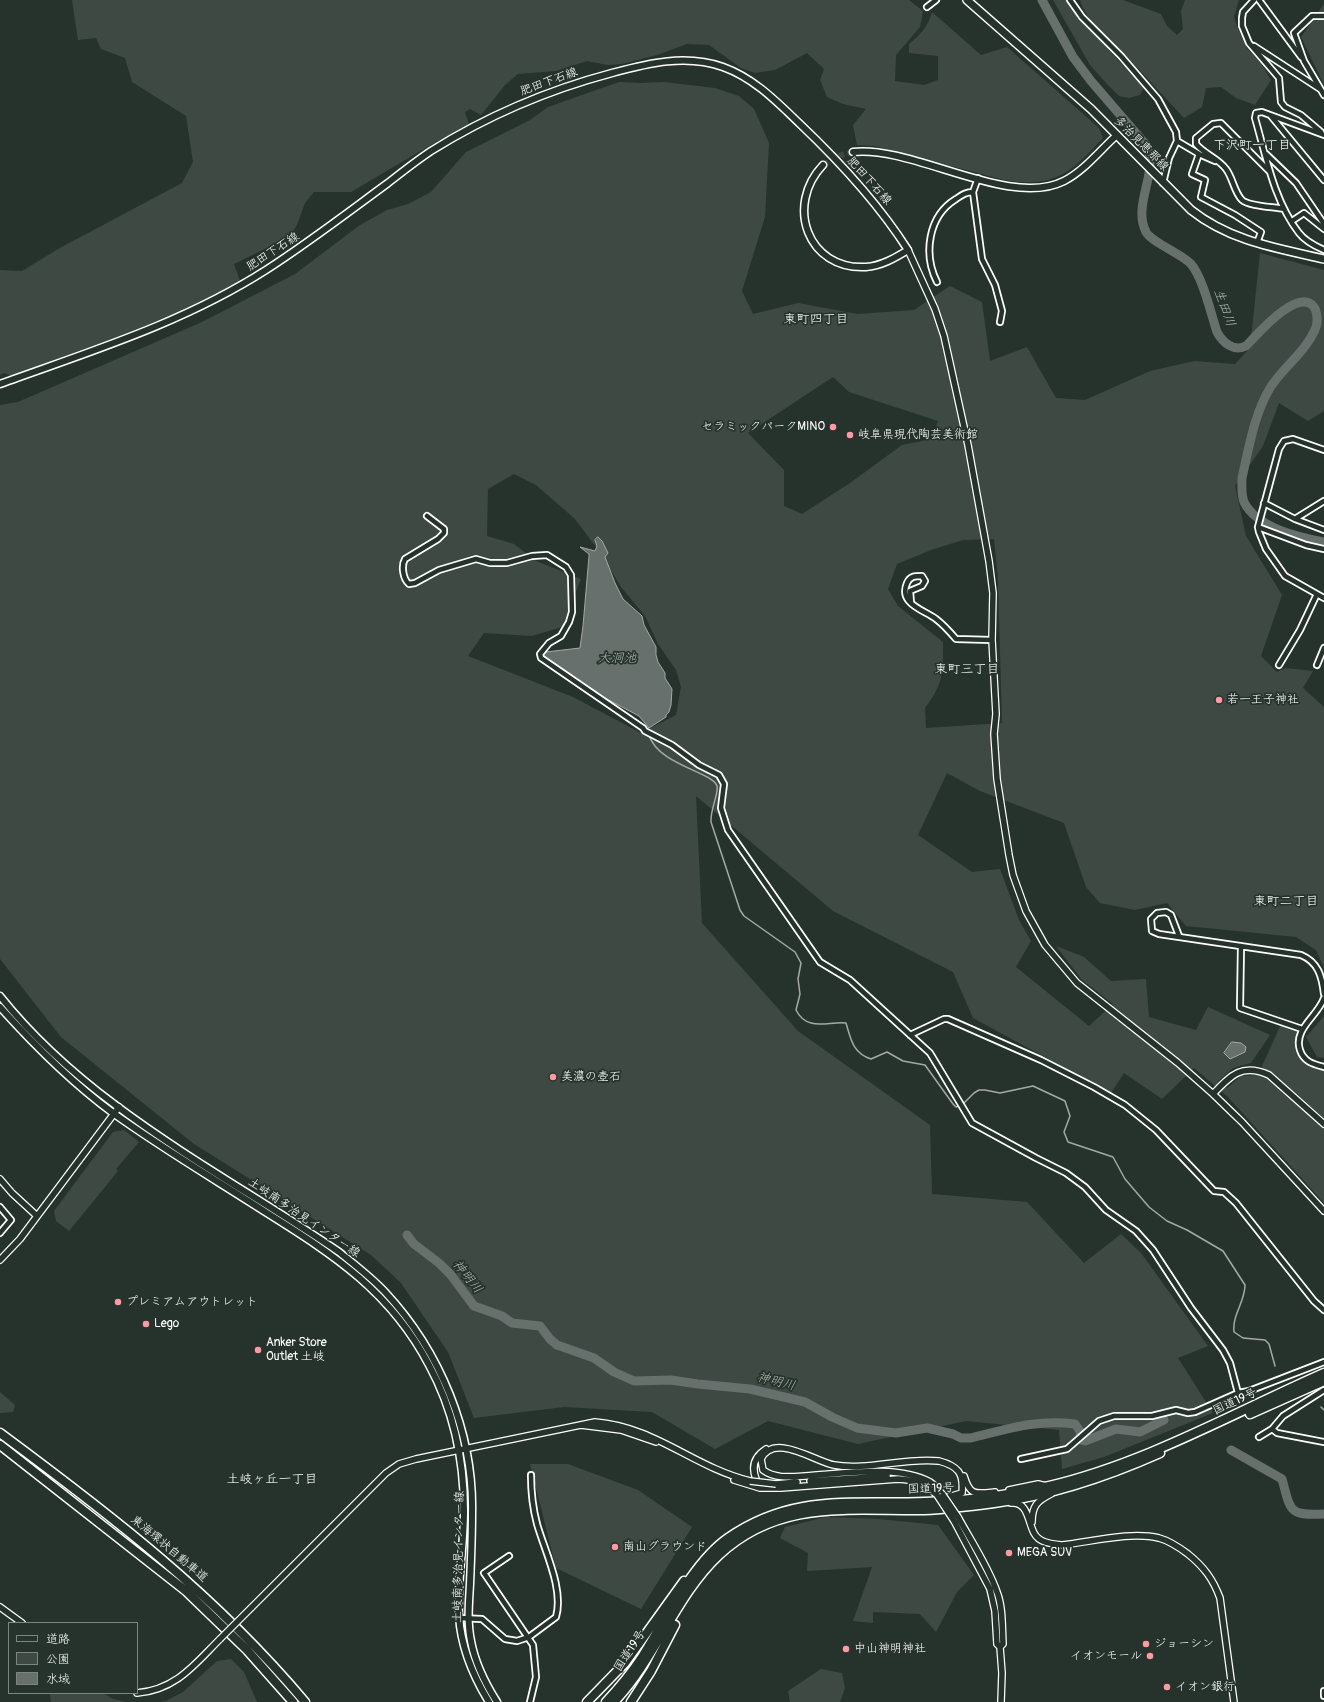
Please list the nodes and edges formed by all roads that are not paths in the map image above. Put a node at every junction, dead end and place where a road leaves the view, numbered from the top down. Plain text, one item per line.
1 (936, 0) edge
2 (967, 0) edge
3 (1070, 0) edge
4 (1254, 0) edge
5 (1259, 0) edge
6 (928, 7) dead end
7 (1324, 16) edge
8 (1249, 42) junction
9 (1304, 61) junction
10 (1323, 92) edge
11 (1270, 114) junction
12 (1117, 135) junction
13 (1177, 140) junction
14 (853, 152) tunnel mouth
15 (1265, 152) junction
16 (1199, 154) junction
17 (1219, 162) junction
18 (823, 165) tunnel mouth
19 (1272, 173) junction
20 (978, 178) junction
21 (1324, 180) edge
22 (1163, 183) junction
23 (973, 192) junction
24 (1284, 209) junction
25 (1292, 221) junction
26 (1324, 224) edge
27 (1324, 229) edge
28 (1257, 243) junction
29 (908, 250) junction
30 (1324, 250) edge
31 (1324, 259) edge
32 (937, 282) dead end
33 (1000, 322) dead end
34 (0, 384) edge
35 (1324, 450) edge
36 (1324, 501) edge
37 (1264, 503) junction
38 (427, 516) dead end
39 (1295, 519) junction
40 (1258, 527) junction
41 (1324, 530) edge
42 (1324, 549) edge
43 (1317, 594) junction
44 (1324, 598) edge
45 (911, 603) junction
46 (992, 640) junction
47 (1324, 648) edge
48 (1279, 665) dead end
49 (1317, 665) dead end
50 (1179, 936) junction
51 (1241, 946) junction
52 (1324, 994) edge
53 (0, 996) edge
54 (1324, 998) edge
55 (0, 1007) edge
56 (1302, 1030) junction
57 (910, 1035) junction
58 (1324, 1067) edge
59 (1213, 1094) junction
60 (119, 1107) junction
61 (114, 1114) junction
62 (1324, 1124) edge
63 (0, 1179) edge
64 (0, 1207) edge
65 (1324, 1211) edge
66 (37, 1216) junction
67 (0, 1233) edge
68 (0, 1260) edge
69 (1324, 1310) edge
70 (1324, 1362) edge
71 (1324, 1373) edge
72 (1324, 1381) edge
73 (1324, 1390) edge
74 (1238, 1393) junction
75 (582, 1425) junction
76 (1272, 1429) junction
77 (0, 1433) edge
78 (1259, 1437) dead end
79 (1324, 1442) edge
80 (0, 1445) edge
81 (466, 1449) junction
82 (458, 1450) junction
83 (1021, 1459) dead end
84 (531, 1475) dead end
85 (909, 1475) junction
86 (753, 1480) junction
87 (1048, 1486) junction
88 (1058, 1491) junction
89 (940, 1495) junction
90 (860, 1502) junction
91 (958, 1507) junction
92 (1032, 1524) junction
93 (720, 1544) junction
94 (509, 1556) dead end
95 (687, 1595) junction
96 (0, 1608) edge
97 (459, 1618) junction
98 (468, 1618) junction
99 (21, 1622) edge
100 (529, 1637) junction
101 (1324, 1691) edge
102 (138, 1693) edge
103 (1324, 1696) edge
104 (293, 1702) edge
105 (305, 1702) edge
106 (489, 1702) edge
107 (497, 1702) edge
108 (530, 1702) edge
109 (587, 1702) edge
110 (606, 1702) edge
111 (614, 1702) edge
112 (631, 1702) edge
113 (1001, 1702) edge
114 (1234, 1702) edge

1 - 6 street
2 - 12 main road, 多治見恵那線
3 - 13 street
4 - 8 street
5 - 9 street
7 - 9 street
8 - 10 street
8 - 11 street
9 - 10 street
11 - 15 street
11 - 21 street
12 - 20 main road, 肥田下石線
12 - 22 main road, 多治見恵那線
13 - 16 street
13 - 22 street
14 - 20 main road, 肥田下石線
15 - 19 street
15 - 26 street
16 - 17 street
16 - 28 street
17 - 19 street
17 - 24 street
18 - 29 main road
19 - 24 street
20 - 23 street
22 - 28 main road, 多治見恵那線
23 - 32 street
23 - 33 street
24 - 25 street
25 - 27 street
25 - 30 street
28 - 31 main road, 多治見恵那線
29 - 34 main road, 肥田下石線
29 - 46 street
35 - 37 street
36 - 39 street
37 - 39 street
37 - 40 street
38 - 57 street
39 - 41 street
40 - 42 street
40 - 43 street
43 - 44 street
43 - 48 street
45 - 45 street
45 - 46 street
46 - 59 street
47 - 49 street
50 - 50 street
50 - 51 street
51 - 52 street
51 - 56 street
53 - 60 main road, 土岐南多治見インター線
54 - 56 street
55 - 61 main road, 土岐南多治見インター線
56 - 58 street
57 - 69 street
57 - 74 street
59 - 62 street
59 - 65 street
60 - 61 street
60 - 81 main road, 土岐南多治見インター線
61 - 66 street
61 - 82 main road, 土岐南多治見インター線
63 - 66 street
64 - 67 street
66 - 68 street
70 - 74 street
71 - 87 highway, 国道19号
72 - 88 highway, 国道19号
73 - 76 street
74 - 83 street
75 - 81 street
75 - 86 street
75 - 89 street
76 - 78 street
76 - 79 street
77 - 105 highway, 東海環状自動車道
80 - 104 highway, 東海環状自動車道
81 - 82 street
81 - 98 main road, 土岐南多治見インター線
82 - 97 main road, 土岐南多治見インター線
82 - 102 street, bridge
84 - 100 street
85 - 86 street, bridge
85 - 89 street
85 - 90 street
86 - 87 street
87 - 90 highway, 国道19号
88 - 91 highway, 国道19号
88 - 92 street
89 - 113 street, bridge
90 - 93 highway, 国道19号
91 - 92 street
91 - 95 highway, 国道19号
92 - 114 street
93 - 109 highway
93 - 110 highway, 国道19号
94 - 100 street
95 - 111 highway, 国道19号
95 - 112 highway
96 - 99 street
97 - 98 street
97 - 106 main road, 土岐南多治見インター線
98 - 100 street
98 - 107 main road, 土岐南多治見インター線
100 - 108 street
101 - 103 street

